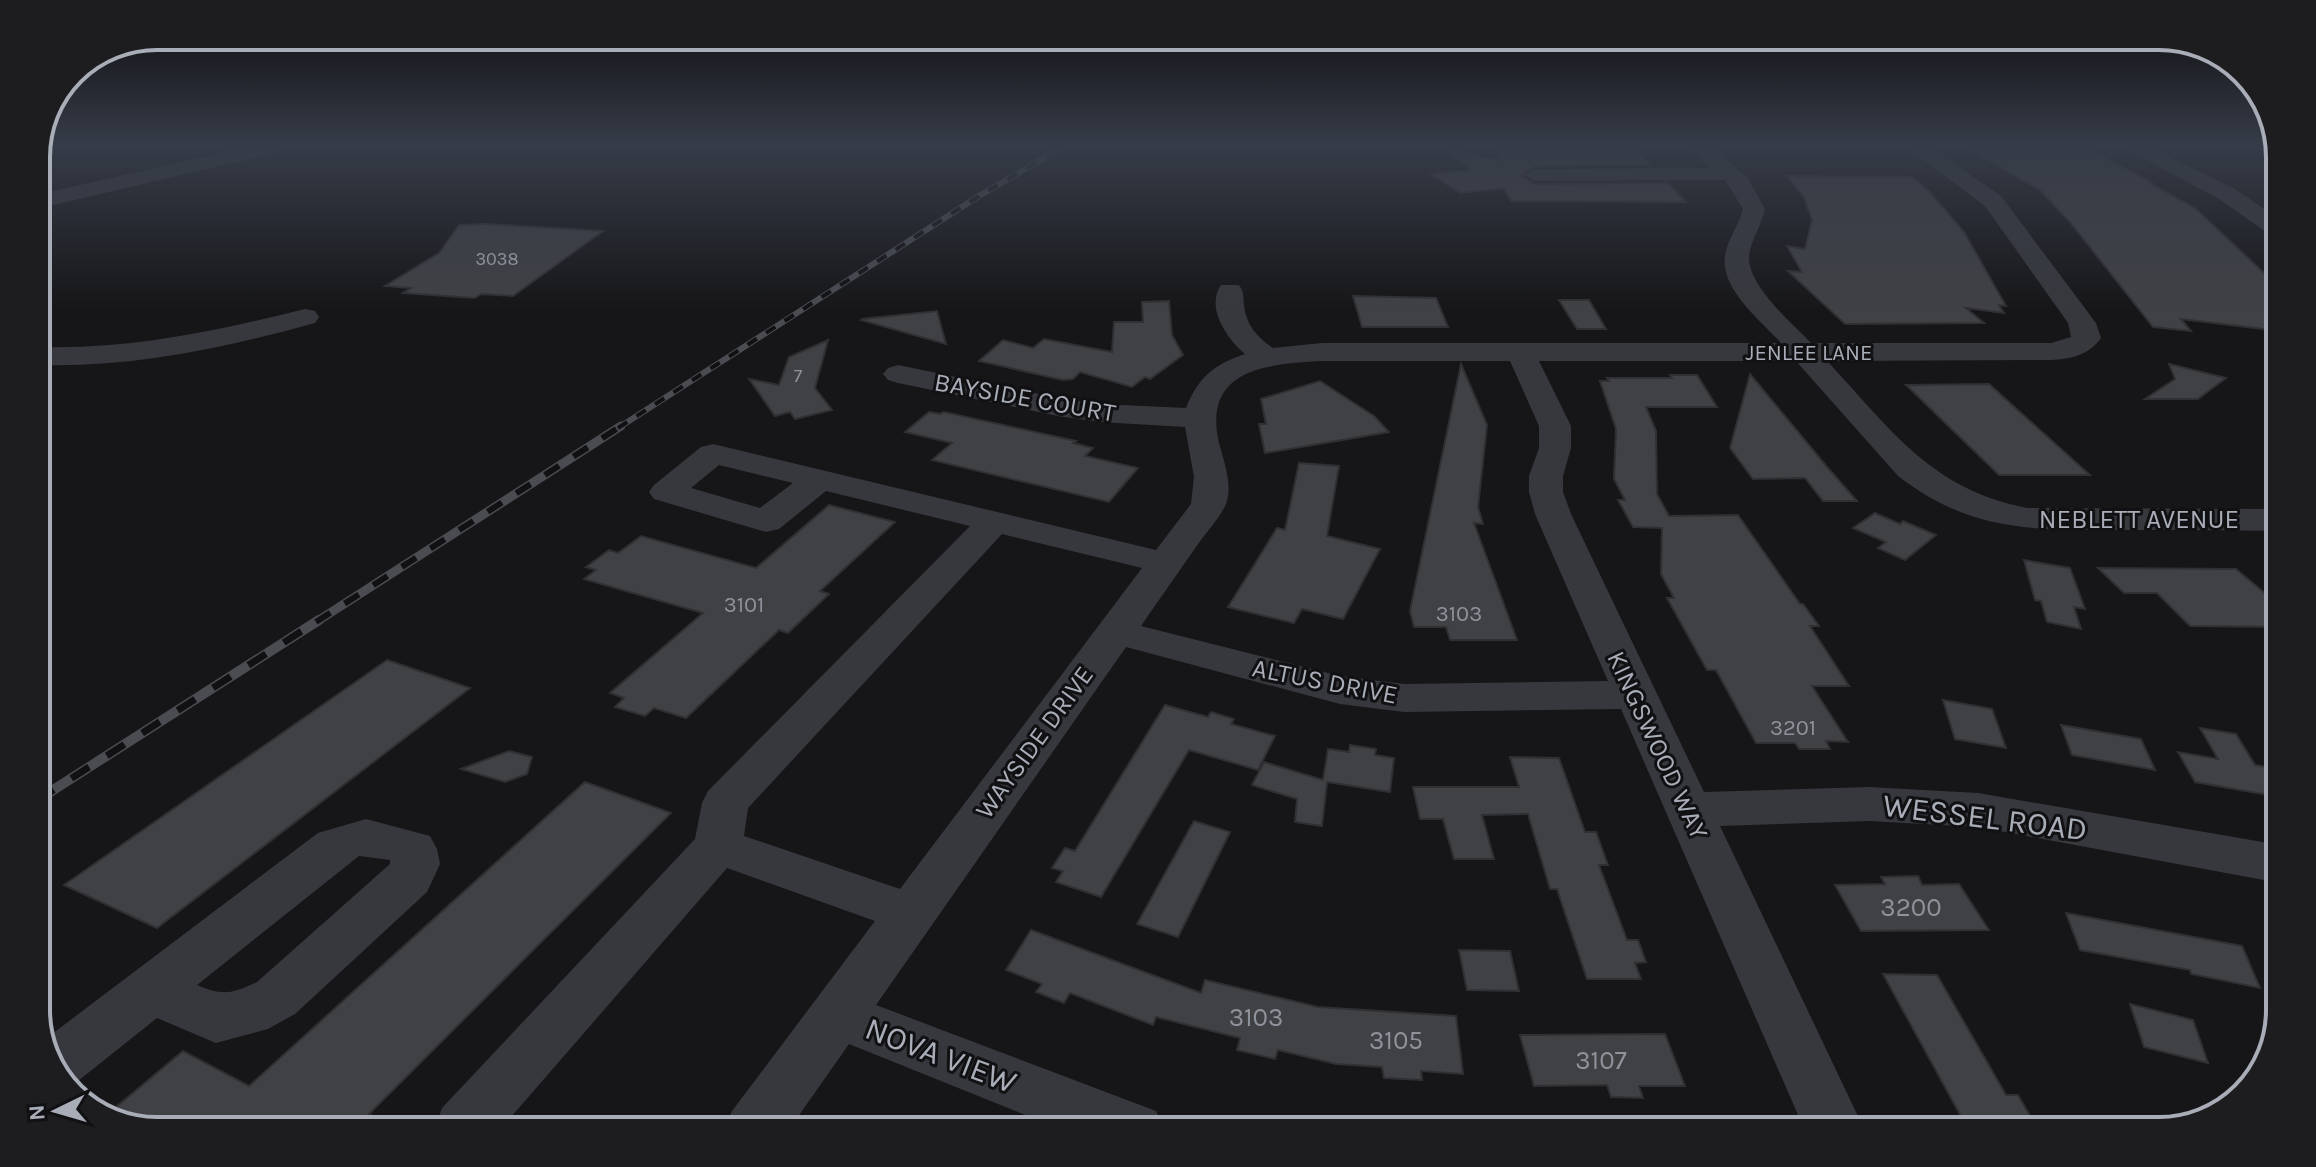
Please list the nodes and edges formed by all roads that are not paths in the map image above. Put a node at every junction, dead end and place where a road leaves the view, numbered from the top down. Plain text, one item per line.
1 (1751, 201) edge
2 (1992, 201) edge
3 (2239, 201) edge
4 (2266, 221) edge
5 (1230, 291) dead end
6 (305, 317) dead end
7 (1803, 352) junction
8 (1521, 353) junction
9 (50, 356) edge
10 (1265, 356) junction
11 (898, 374) dead end
12 (1201, 418) junction
13 (819, 480) dead end
14 (2266, 520) edge
15 (994, 522) junction
16 (1166, 563) junction
17 (1114, 631) junction
18 (1635, 695) junction
19 (1687, 810) junction
20 (718, 846) junction
21 (2266, 861) edge
22 (910, 913) junction
23 (153, 991) junction
24 (837, 1014) junction
25 (62, 1060) edge
26 (473, 1117) edge
27 (763, 1117) edge
28 (1099, 1117) edge
29 (1829, 1117) edge

1 - 7 street, NEBLETT AVENUE
2 - 7 street, JENLEE LANE
3 - 4 street
5 - 10 street
6 - 9 street
7 - 8 street, JENLEE LANE
7 - 14 street, NEBLETT AVENUE
8 - 10 street, JENLEE LANE
8 - 18 street, KINGSWOOD WAY
10 - 12 street, WAYSIDE DRIVE
11 - 12 street, BAYSIDE COURT
12 - 16 street, WAYSIDE DRIVE
13 - 15 street
15 - 16 street
15 - 20 street
16 - 17 street, WAYSIDE DRIVE
17 - 18 street, ALTUS DRIVE
17 - 22 street, WAYSIDE DRIVE
18 - 19 street, KINGSWOOD WAY
19 - 21 street, WESSEL ROAD
19 - 29 street, KINGSWOOD WAY
20 - 22 street
20 - 26 street
22 - 24 street, WAYSIDE DRIVE
23 - 23 street
23 - 25 street
24 - 27 street, WAYSIDE DRIVE
24 - 28 street, NOVA VIEW

